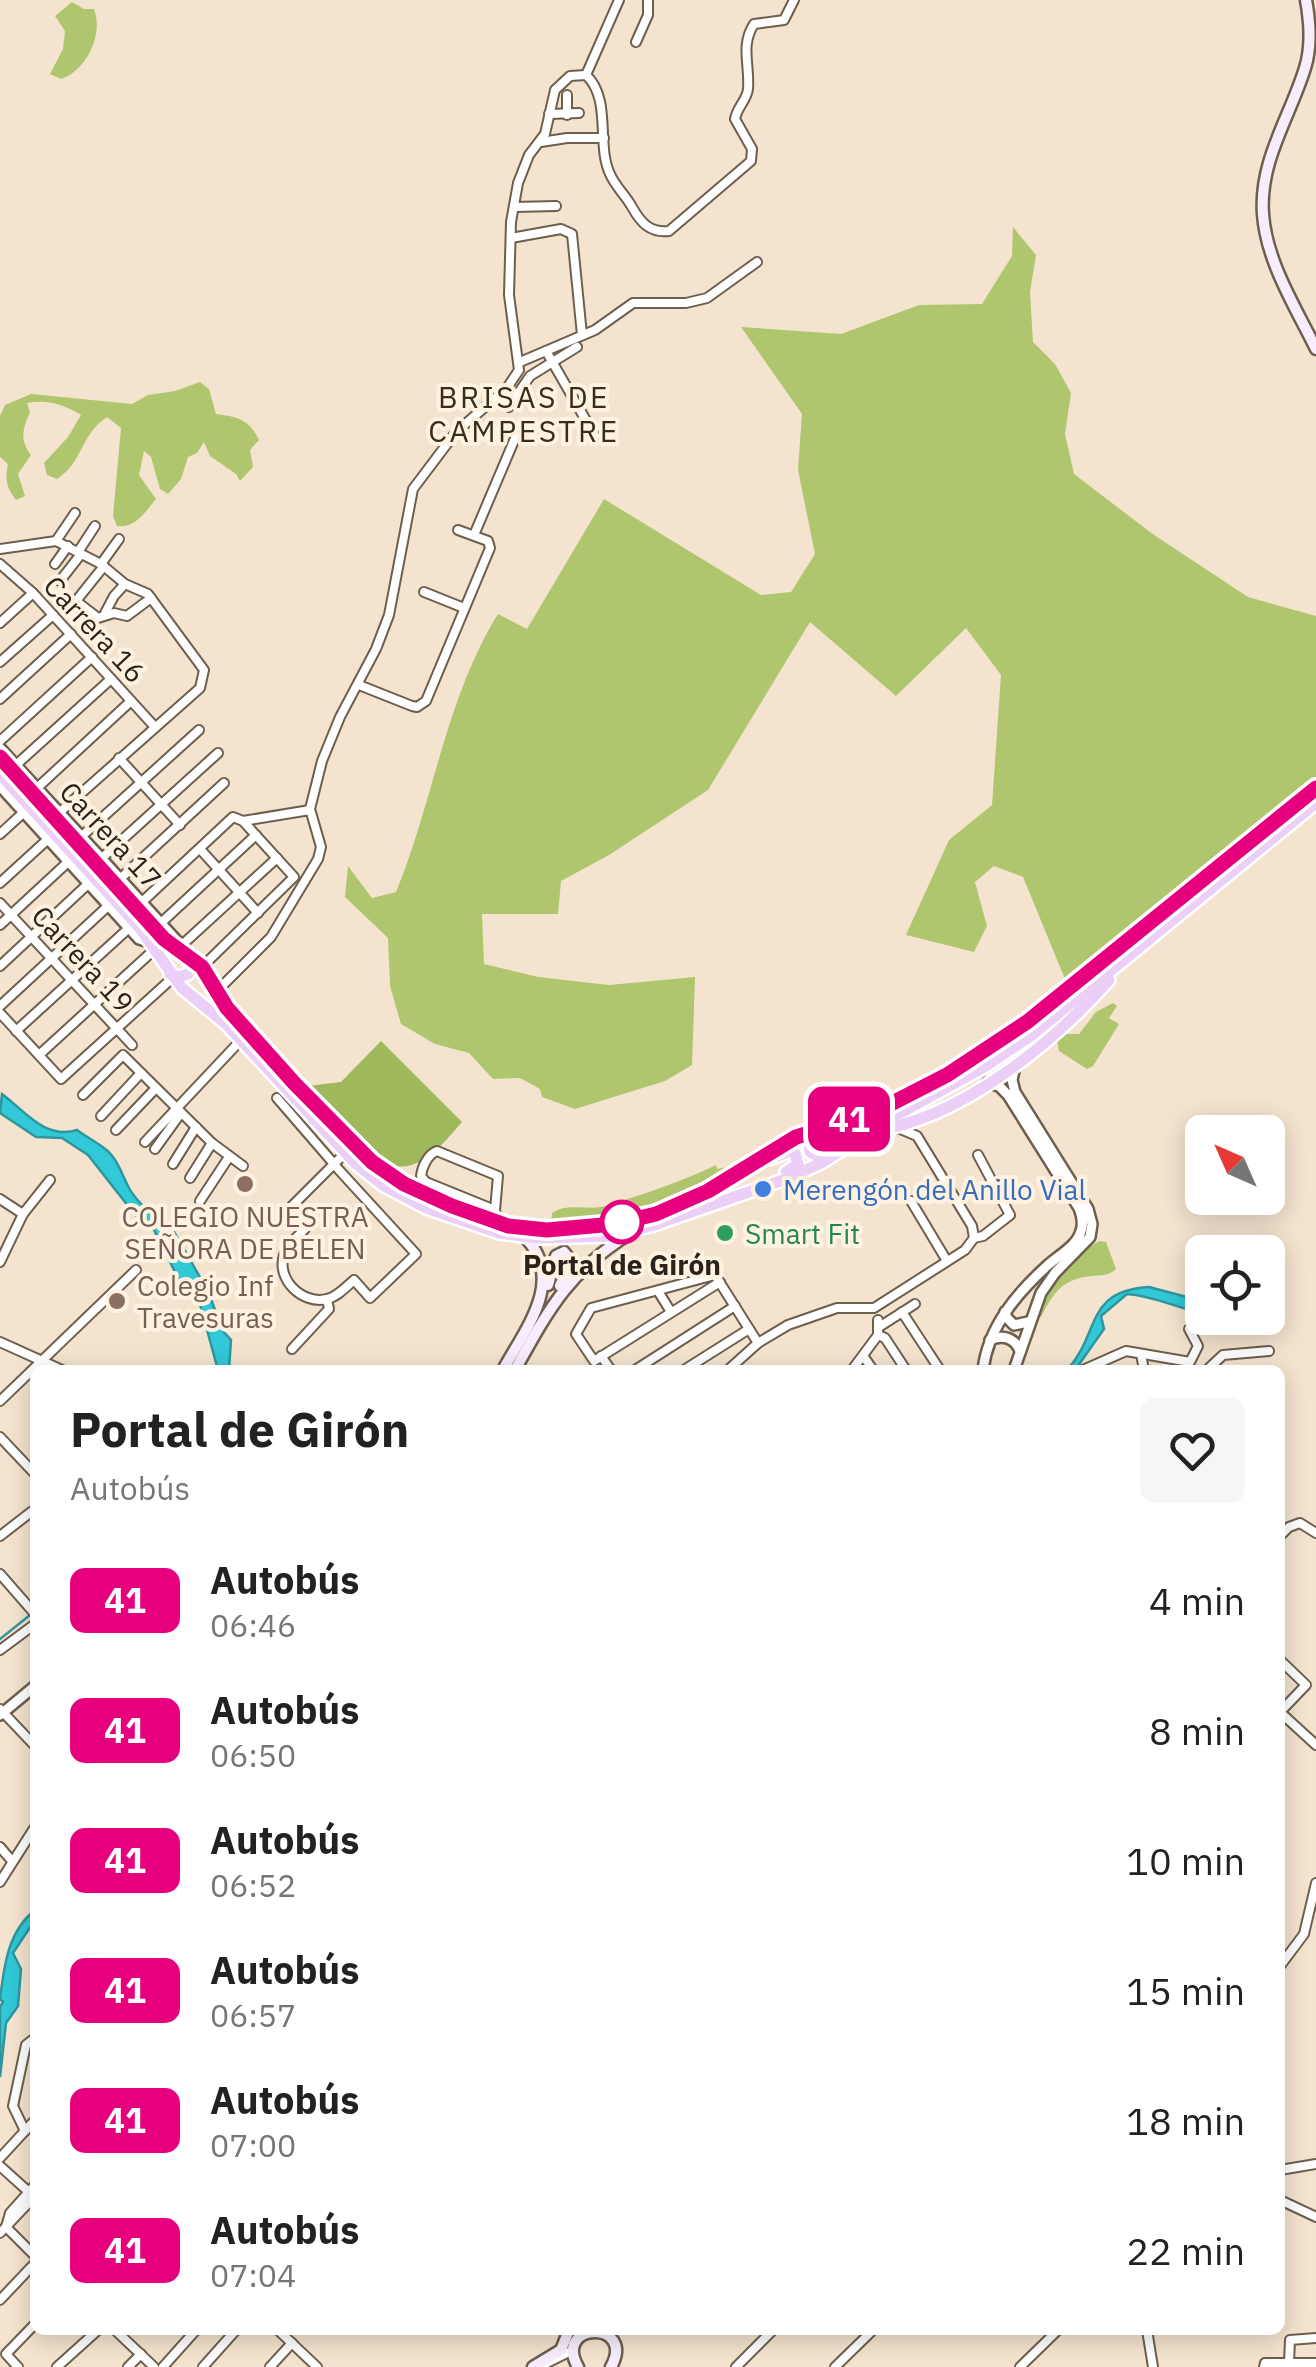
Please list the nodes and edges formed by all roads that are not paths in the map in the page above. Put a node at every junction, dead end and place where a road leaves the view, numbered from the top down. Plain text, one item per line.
1 (619, 0) edge
2 (648, 0) edge
3 (794, 0) edge
4 (1306, 0) edge
5 (636, 42) dead end
6 (586, 75) junction
7 (568, 95) dead end
8 (579, 113) dead end
9 (550, 114) junction
10 (567, 115) junction
11 (604, 138) junction
12 (541, 142) junction
13 (556, 206) dead end
14 (514, 207) junction
15 (511, 238) junction
16 (758, 262) dead end
17 (582, 335) junction
18 (577, 347) dead end
19 (1316, 349) edge
20 (546, 350) junction
21 (520, 362) junction
22 (552, 362) junction
23 (509, 407) dead end
24 (516, 436) dead end
25 (595, 436) dead end
26 (75, 512) dead end
27 (95, 526) dead end
28 (458, 530) dead end
29 (474, 536) junction
30 (119, 539) dead end
31 (56, 541) junction
32 (68, 546) junction
33 (0, 549) edge
34 (79, 553) junction
35 (0, 564) edge
36 (55, 564) dead end
37 (102, 565) junction
38 (10, 572) junction
39 (0, 581) edge
40 (60, 581) dead end
41 (125, 584) junction
42 (424, 592) dead end
43 (33, 593) junction
44 (151, 598) junction
45 (464, 608) junction
46 (53, 615) junction
47 (104, 616) junction
48 (0, 623) edge
49 (70, 634) junction
50 (92, 658) junction
51 (0, 662) edge
52 (111, 679) junction
53 (358, 685) junction
54 (0, 699) edge
55 (131, 701) junction
56 (154, 726) junction
57 (199, 730) dead end
58 (0, 745) edge
59 (218, 752) dead end
60 (0, 757) edge
61 (118, 758) junction
62 (16, 765) junction
63 (0, 774) edge
64 (141, 783) junction
65 (224, 783) dead end
66 (0, 786) edge
67 (37, 788) junction
68 (1316, 788) edge
69 (1316, 803) edge
70 (161, 805) junction
71 (310, 810) junction
72 (60, 812) junction
73 (24, 813) junction
74 (240, 818) junction
75 (180, 824) junction
76 (0, 834) edge
77 (256, 835) junction
78 (82, 836) junction
79 (48, 840) junction
80 (200, 849) junction
81 (102, 858) junction
82 (277, 858) junction
83 (68, 862) junction
84 (219, 870) junction
85 (121, 878) junction
86 (0, 884) edge
87 (88, 884) junction
88 (240, 892) junction
89 (142, 902) junction
90 (0, 903) edge
91 (108, 906) junction
92 (258, 913) junction
93 (12, 915) junction
94 (162, 922) junction
95 (0, 926) edge
96 (128, 928) junction
97 (32, 936) junction
98 (154, 945) junction
99 (188, 951) junction
100 (1129, 953) junction
101 (52, 958) junction
102 (0, 966) edge
103 (202, 967) junction
104 (169, 978) junction
105 (72, 979) junction
106 (216, 985) junction
107 (194, 1000) junction
108 (94, 1005) junction
109 (0, 1009) edge
110 (116, 1028) junction
111 (16, 1031) junction
112 (241, 1040) junction
113 (132, 1045) dead end
114 (39, 1055) junction
115 (1015, 1066) junction
116 (141, 1073) junction
117 (987, 1083) junction
118 (156, 1088) junction
119 (83, 1094) dead end
120 (278, 1098) dead end
121 (179, 1111) junction
122 (101, 1116) dead end
123 (850, 1118) junction
124 (925, 1119) junction
125 (196, 1127) junction
126 (898, 1128) junction
127 (116, 1130) dead end
128 (864, 1135) junction
129 (917, 1136) junction
130 (145, 1142) dead end
131 (212, 1143) junction
132 (155, 1149) dead end
133 (345, 1153) junction
134 (978, 1155) dead end
135 (229, 1156) junction
136 (174, 1164) dead end
137 (334, 1164) junction
138 (243, 1166) dead end
139 (738, 1173) junction
140 (190, 1178) dead end
141 (50, 1180) dead end
142 (747, 1192) junction
143 (0, 1199) edge
144 (200, 1201) dead end
145 (911, 1201) dead end
146 (23, 1214) junction
147 (497, 1216) junction
148 (634, 1231) junction
149 (525, 1237) junction
150 (974, 1238) junction
151 (947, 1261) junction
152 (0, 1262) edge
153 (136, 1270) dead end
154 (720, 1282) junction
155 (658, 1291) junction
156 (557, 1296) junction
157 (542, 1299) junction
158 (326, 1300) junction
159 (914, 1304) dead end
160 (735, 1306) junction
161 (671, 1312) junction
162 (902, 1312) junction
163 (1006, 1312) junction
164 (1030, 1320) junction
165 (878, 1327) junction
166 (749, 1329) junction
167 (1192, 1335) edge
168 (0, 1342) edge
169 (989, 1342) junction
170 (758, 1343) junction
171 (292, 1348) dead end
172 (1020, 1351) junction
173 (1269, 1351) dead end
174 (1142, 1354) junction
175 (601, 1356) junction
176 (864, 1357) junction
177 (43, 1360) junction
178 (38, 1365) edge
179 (52, 1365) edge
180 (507, 1365) edge
181 (520, 1365) edge
182 (607, 1365) edge
183 (643, 1365) edge
184 (692, 1365) edge
185 (734, 1365) edge
186 (857, 1365) edge
187 (870, 1365) edge
188 (903, 1365) edge
189 (937, 1365) edge
190 (984, 1365) edge
191 (1016, 1365) edge
192 (1096, 1365) edge
193 (1143, 1365) edge
194 (1212, 1365) edge
195 (30, 1372) edge
196 (0, 1401) edge
197 (0, 1437) edge
198 (30, 1469) edge
199 (30, 1513) edge
200 (1285, 1530) edge
201 (1316, 1532) edge
202 (0, 1536) edge
203 (0, 1574) edge
204 (30, 1609) edge
205 (30, 1628) edge
206 (0, 1650) edge
207 (1285, 1665) edge
208 (30, 1690) edge
209 (1285, 1707) edge
210 (1, 1712) edge
211 (1285, 1717) edge
212 (30, 1741) edge
213 (1316, 1745) edge
214 (30, 1834) edge
215 (0, 1846) edge
216 (12, 1861) junction
217 (0, 1882) edge
218 (1316, 1884) edge
219 (1285, 1959) edge
220 (30, 2042) edge
221 (30, 2126) edge
222 (25, 2131) junction
223 (0, 2162) edge
224 (1316, 2164) edge
225 (1285, 2169) edge
226 (30, 2189) edge
227 (30, 2195) edge
228 (1285, 2202) edge
229 (1316, 2217) edge
230 (3, 2230) edge
231 (30, 2252) edge
232 (30, 2268) edge
233 (0, 2300) edge
234 (30, 2329) edge
235 (92, 2335) edge
236 (123, 2335) edge
237 (192, 2335) edge
238 (232, 2335) edge
239 (283, 2335) edge
240 (568, 2335) edge
241 (571, 2335) edge
242 (590, 2335) edge
243 (602, 2335) edge
244 (769, 2335) edge
245 (867, 2335) edge
246 (1053, 2335) edge
247 (1148, 2335) edge
248 (1316, 2338) edge
249 (292, 2343) junction
250 (574, 2347) junction
251 (141, 2354) junction
252 (1289, 2363) junction
253 (1316, 2363) edge
254 (615, 2364) edge
255 (18, 2367) edge
256 (57, 2367) edge
257 (128, 2367) edge
258 (154, 2367) edge
259 (163, 2367) edge
260 (203, 2367) edge
261 (270, 2367) edge
262 (316, 2367) edge
263 (536, 2367) edge
264 (578, 2367) edge
265 (736, 2367) edge
266 (835, 2367) edge
267 (1020, 2367) edge
268 (1153, 2367) edge
269 (1264, 2367) edge

1 - 6 street
2 - 5 street
3 - 11 street
4 - 19 main road
6 - 9 street
6 - 11 street
7 - 10 street
8 - 10 street
9 - 10 street
9 - 12 street
11 - 12 street
12 - 14 street
13 - 14 street
14 - 15 street
15 - 17 street
15 - 21 street
16 - 17 street
17 - 20 street
18 - 22 street
20 - 21 street
20 - 22 street
21 - 53 street
22 - 23 street
22 - 25 street
24 - 29 street
26 - 31 street
27 - 34 street
28 - 29 street
29 - 45 street
30 - 37 street
31 - 32 street
31 - 33 street
32 - 34 street
32 - 36 street
34 - 37 street
34 - 40 street
35 - 38 street, Carrera 16
37 - 41 street
37 - 47 street
38 - 39 street
38 - 43 street, Carrera 16
41 - 44 street
41 - 47 street
42 - 45 street
43 - 46 street, Carrera 16
43 - 48 street
44 - 47 street
44 - 56 street
45 - 53 street
46 - 49 street, Carrera 16
46 - 51 street
49 - 50 street, Carrera 16
49 - 54 street
50 - 52 street, Carrera 16
50 - 58 street
52 - 55 street, Carrera 16
52 - 62 street
53 - 71 street
55 - 56 street, Carrera 16
55 - 67 street
56 - 61 street
57 - 64 street
58 - 62 street, Carrera 17
59 - 70 street
60 - 99 highway
61 - 64 street
61 - 72 street
62 - 67 street, Carrera 17
63 - 98 highway
64 - 70 street
64 - 78 street
65 - 75 street
66 - 73 street
67 - 72 street, Carrera 17
68 - 123 highway
69 - 100 highway
70 - 75 street
70 - 81 street
71 - 74 street
71 - 106 street
72 - 78 street, Carrera 17
73 - 76 street
73 - 79 street
74 - 77 street
74 - 80 street
75 - 85 street
77 - 82 street
77 - 84 street
78 - 81 street, Carrera 17
79 - 83 street
79 - 86 street
80 - 84 street
80 - 89 street
81 - 85 street, Carrera 17
82 - 88 street
82 - 92 street
83 - 87 street
83 - 93 street
84 - 88 street
84 - 94 street
85 - 89 street, Carrera 17
87 - 91 street
87 - 97 street
88 - 92 street
88 - 99 street
89 - 94 street, Carrera 17
90 - 93 street, Carrera 19
91 - 96 street
91 - 101 street
92 - 103 street
93 - 95 street
93 - 97 street, Carrera 19
94 - 99 street, Carrera 17
96 - 98 street
96 - 105 street
97 - 101 street, Carrera 19
97 - 102 street
98 - 104 highway
98 - 108 street
99 - 103 highway
99 - 104 highway
100 - 115 highway
100 - 128 highway
101 - 105 street, Carrera 19
101 - 109 street
103 - 106 highway
104 - 107 highway
104 - 110 street
105 - 108 street, Carrera 19
105 - 111 street
106 - 107 highway
106 - 147 highway
107 - 112 highway
108 - 110 street, Carrera 19
108 - 114 street
109 - 111 street
110 - 113 street, Carrera 19
110 - 114 street
111 - 114 street
112 - 121 street
112 - 133 highway
115 - 117 highway
115 - 164 street
116 - 118 street, Carrera 19
116 - 119 street, Carrera 19
116 - 122 street
117 - 124 highway
117 - 163 street
118 - 121 street, Carrera 19
118 - 127 street
120 - 137 street
121 - 125 street, Carrera 19
121 - 130 street
121 - 132 street
123 - 128 highway
123 - 139 highway
124 - 126 highway
124 - 129 street
125 - 131 street, Carrera 19
125 - 136 street
126 - 128 highway
126 - 129 street
128 - 142 highway
129 - 150 street
131 - 135 street, Carrera 19
131 - 140 street
133 - 137 street
133 - 149 highway
134 - 150 street
135 - 138 street, Carrera 19
135 - 144 street
137 - 158 street
137 - 158 street
139 - 142 highway
139 - 147 highway
141 - 146 street
142 - 148 highway
143 - 146 street
145 - 151 street
146 - 152 street
147 - 147 street
148 - 149 highway
148 - 156 main road
149 - 157 main road
150 - 151 street
151 - 170 street
153 - 177 street
154 - 155 street
154 - 160 street
154 - 161 street
155 - 161 street
155 - 175 street
156 - 157 main road
156 - 181 main road
157 - 180 main road
158 - 171 street
159 - 162 street
160 - 166 street
160 - 183 street
161 - 175 street
162 - 165 street
162 - 189 street
163 - 164 street
163 - 169 street
164 - 172 street
165 - 176 street
165 - 188 street
166 - 170 street
166 - 184 street
167 - 174 street
168 - 177 street
169 - 172 street
169 - 190 street
170 - 185 street
172 - 191 street
173 - 194 street
174 - 192 street
174 - 193 street
175 - 182 street
176 - 186 street
176 - 187 street
177 - 178 street
177 - 179 street
195 - 196 street
197 - 198 street
199 - 202 street
200 - 201 street
203 - 204 street
205 - 206 street
207 - 209 street
208 - 210 street
210 - 212 street
211 - 213 street
214 - 216 street
215 - 216 street
216 - 217 street
218 - 219 street
220 - 222 street
221 - 222 street
222 - 223 street
223 - 226 street
224 - 225 street
227 - 230 street
228 - 229 street
230 - 231 street
232 - 233 street
234 - 255 street
235 - 256 street
236 - 251 street
237 - 259 street
238 - 260 street
239 - 249 street
240 - 263 main road
241 - 250 main road
242 - 250 main road
243 - 254 main road
244 - 265 street
245 - 266 street
246 - 267 street
247 - 268 street
248 - 252 street
249 - 261 street
249 - 262 street
250 - 263 street
250 - 264 main road
251 - 257 street
251 - 258 street
252 - 253 street
252 - 269 street

